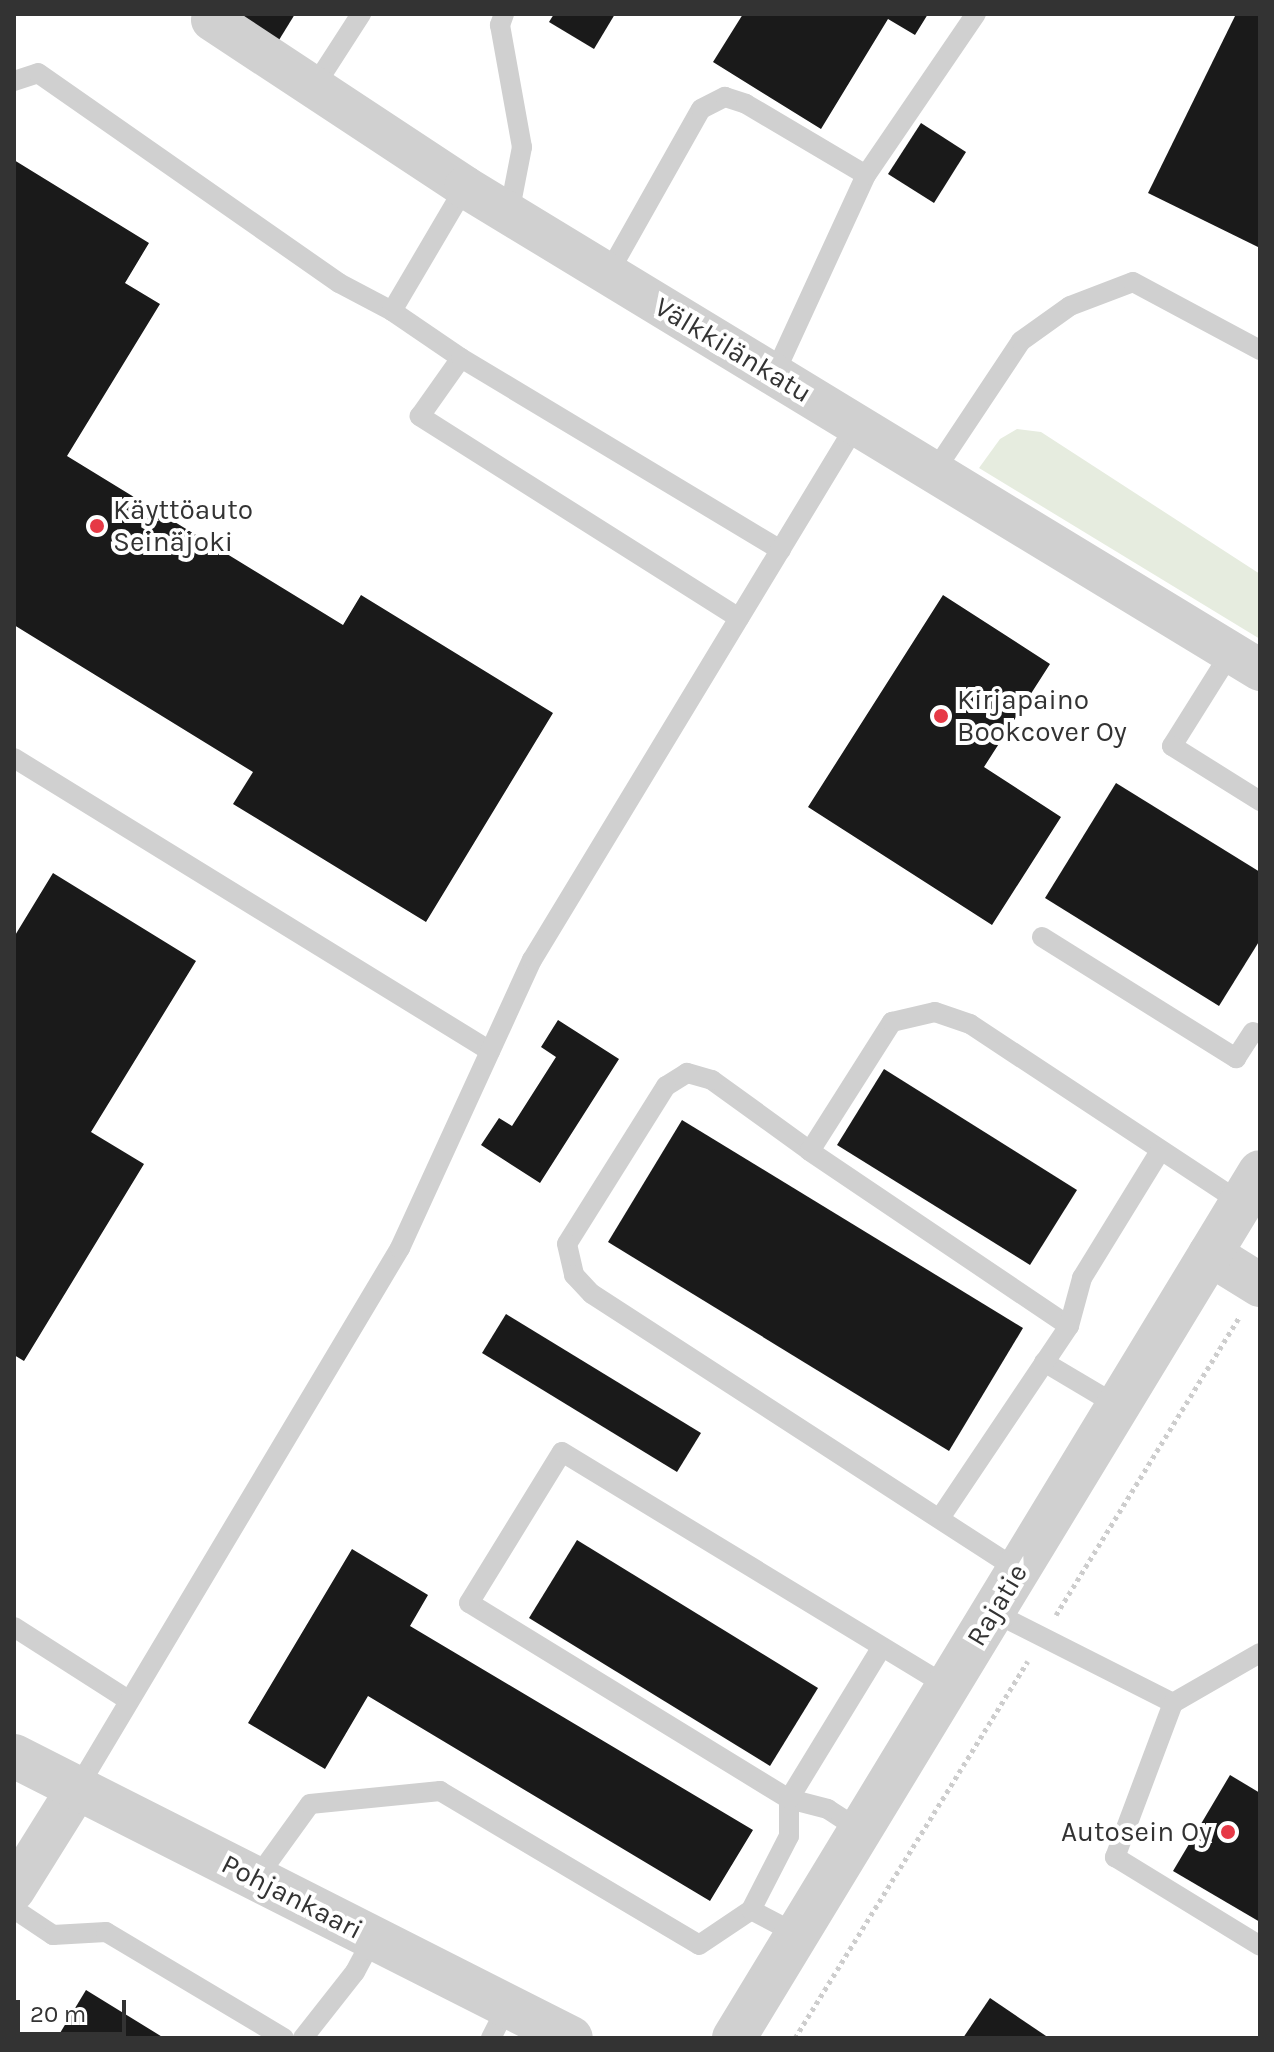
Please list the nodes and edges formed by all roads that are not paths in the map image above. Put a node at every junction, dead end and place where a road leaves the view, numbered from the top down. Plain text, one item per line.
1 (361, 14) edge
2 (504, 14) edge
3 (976, 14) edge
4 (212, 20) dead end
5 (14, 81) edge
6 (314, 87) junction
7 (866, 175) junction
8 (465, 187) junction
9 (509, 214) junction
10 (608, 274) junction
11 (392, 311) junction
12 (1260, 350) edge
13 (461, 358) junction
14 (774, 375) junction
15 (856, 425) junction
16 (934, 472) junction
17 (781, 550) junction
18 (739, 618) junction
19 (1245, 661) edge
20 (14, 758) edge
21 (1260, 801) edge
22 (1042, 937) dead end
23 (1258, 1030) edge
24 (490, 1051) junction
25 (810, 1151) junction
26 (1160, 1151) junction
27 (1251, 1187) edge
28 (1210, 1254) junction
29 (1260, 1285) edge
30 (1069, 1326) junction
31 (1044, 1362) junction
32 (1118, 1406) junction
33 (940, 1518) junction
34 (1018, 1570) junction
35 (993, 1612) junction
36 (14, 1627) edge
37 (881, 1648) junction
38 (1260, 1653) edge
39 (947, 1686) junction
40 (128, 1700) junction
41 (1173, 1703) junction
42 (14, 1756) edge
43 (77, 1789) junction
44 (789, 1799) junction
45 (860, 1830) junction
46 (256, 1879) junction
47 (14, 1890) edge
48 (14, 1909) edge
49 (751, 1910) junction
50 (797, 1934) junction
51 (373, 1938) junction
52 (1260, 1946) edge
53 (499, 2022) edge
54 (284, 2038) edge
55 (303, 2038) edge
56 (571, 2038) edge
57 (734, 2038) edge

1 - 6 lane
2 - 9 lane
3 - 7 lane
4 - 6 street, Välkkilänkatu
5 - 11 lane
6 - 8 street, Välkkilänkatu
7 - 10 lane
7 - 14 lane
8 - 9 street, Välkkilänkatu
8 - 11 lane
9 - 10 street, Välkkilänkatu
10 - 14 street, Välkkilänkatu
11 - 13 lane
12 - 16 lane
13 - 17 lane
13 - 18 lane
14 - 15 street, Välkkilänkatu
15 - 16 street, Välkkilänkatu
15 - 17 lane
16 - 19 street, Välkkilänkatu
17 - 18 lane
18 - 24 lane
19 - 21 lane
20 - 24 lane
22 - 23 lane
24 - 40 lane
25 - 26 lane
25 - 30 lane
25 - 33 lane
26 - 27 lane
26 - 30 lane
27 - 28 street, Rajatie
28 - 29 street
28 - 32 street, Rajatie
30 - 31 lane
31 - 32 lane
31 - 33 lane
32 - 34 street, Rajatie
33 - 34 lane
34 - 35 street, Rajatie
35 - 39 street, Rajatie
35 - 41 lane
36 - 40 lane
37 - 39 lane
37 - 44 lane
37 - 44 lane
38 - 41 lane
39 - 45 street, Rajatie
40 - 43 lane
41 - 52 lane
42 - 43 street, Pohjankaari
43 - 46 street, Pohjankaari
43 - 47 street
44 - 45 lane
44 - 49 lane
45 - 50 street, Rajatie
46 - 49 lane
46 - 51 street, Pohjankaari
48 - 54 lane
49 - 50 lane
50 - 57 street, Rajatie
51 - 53 street, Pohjankaari
51 - 55 lane
53 - 56 street, Pohjankaari

